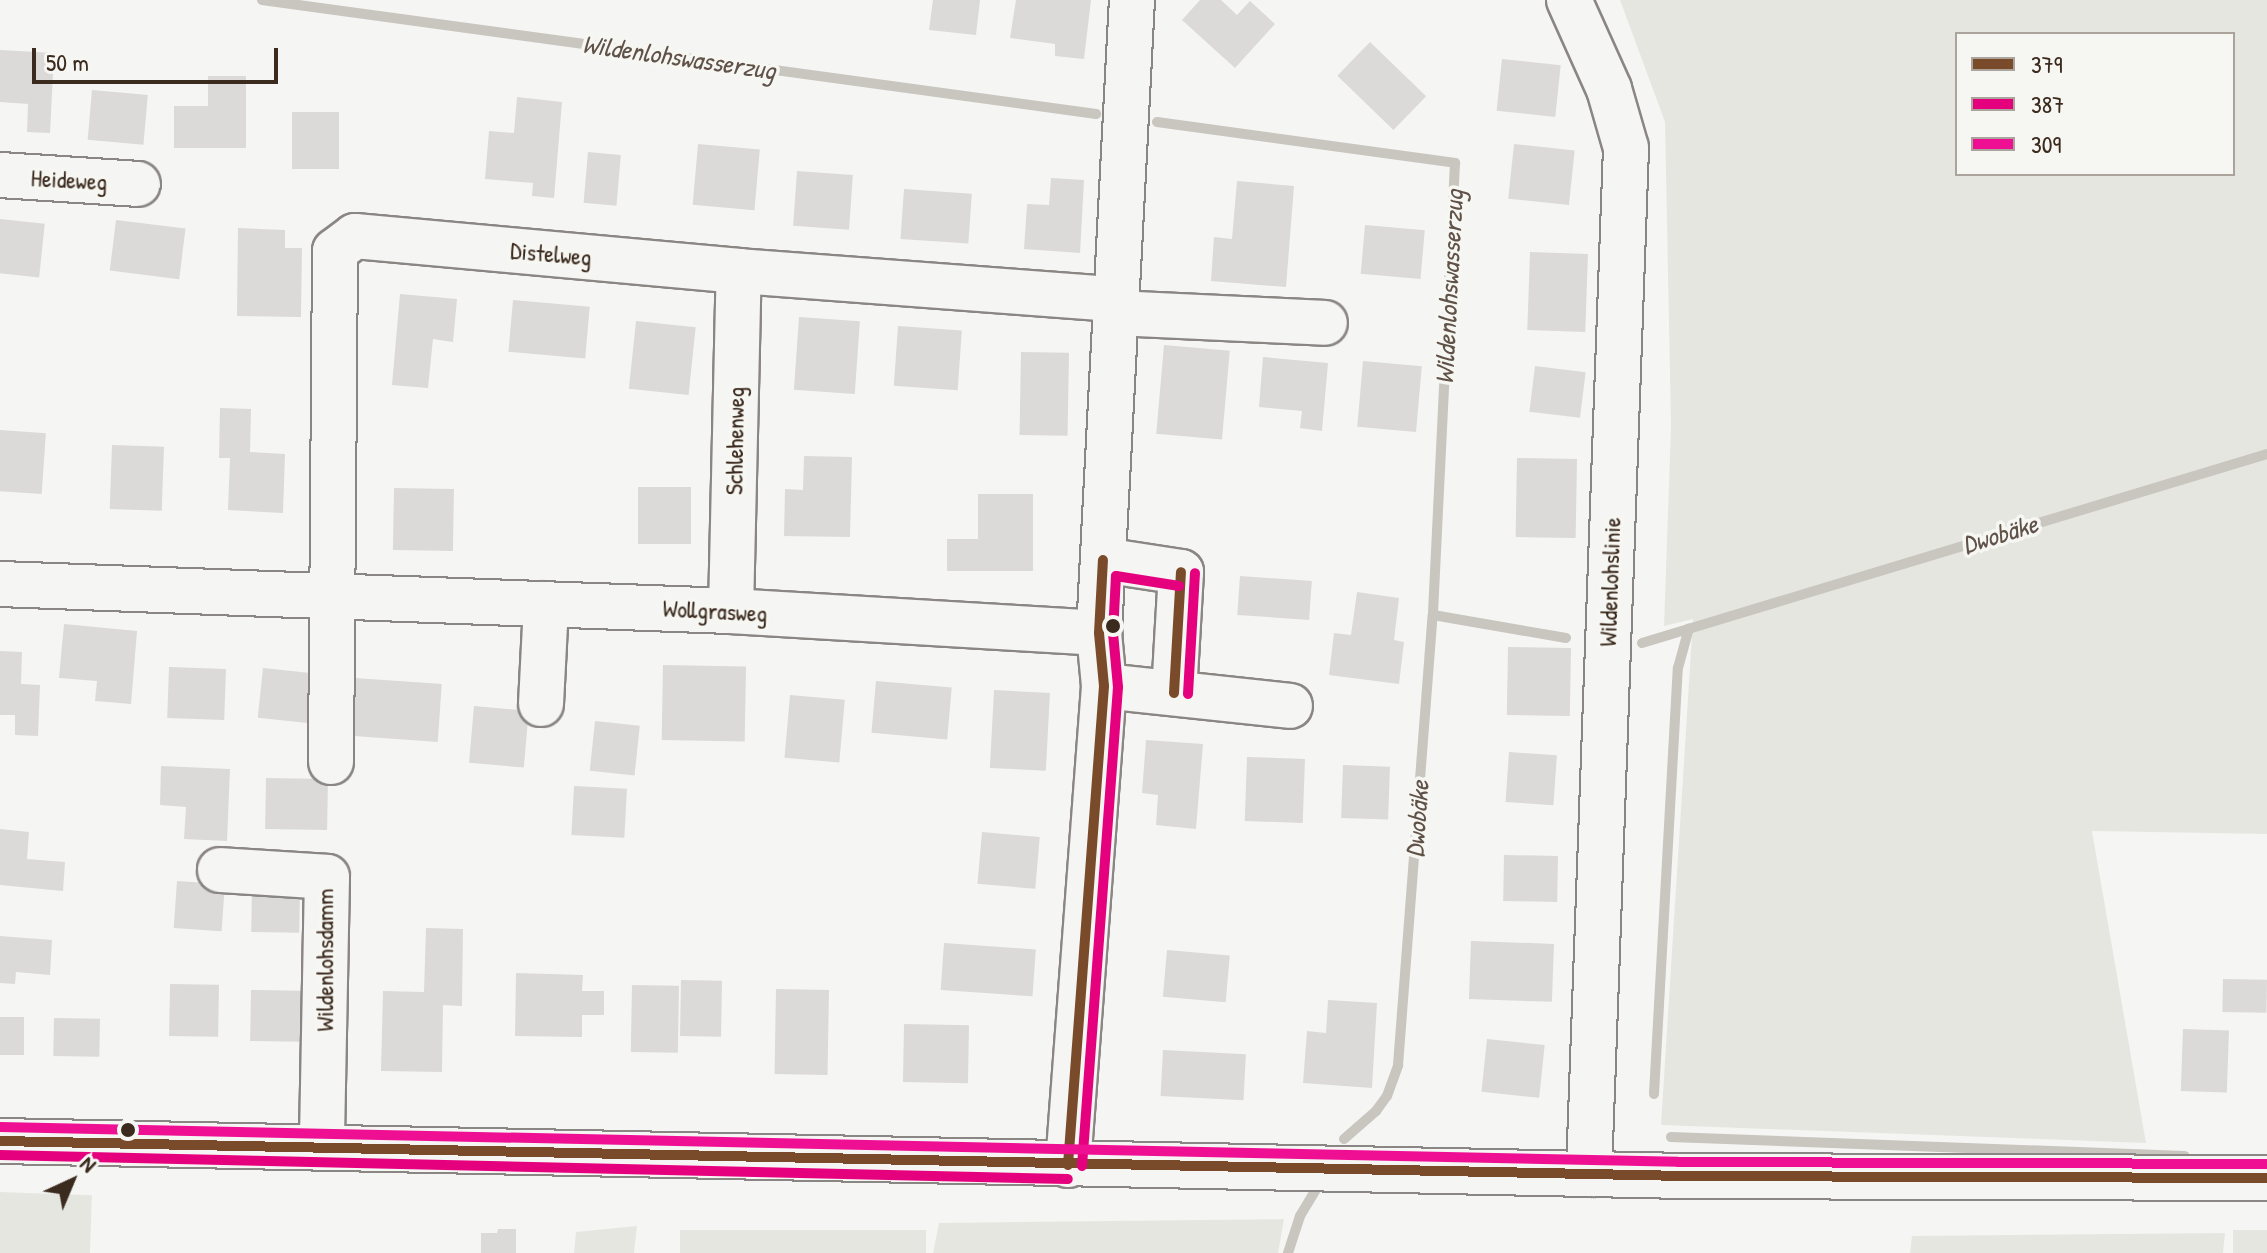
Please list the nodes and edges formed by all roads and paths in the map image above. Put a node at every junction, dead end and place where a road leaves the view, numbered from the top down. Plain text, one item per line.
1 (1132, 0) edge
2 (1569, 0) edge
3 (0, 175) edge
4 (138, 184) dead end
5 (739, 271) junction
6 (1116, 306) junction
7 (1325, 323) dead end
8 (1103, 560) junction
9 (0, 584) edge
10 (331, 597) junction
11 (546, 604) junction
12 (731, 611) junction
13 (1099, 633) junction
14 (1104, 686) junction
15 (1174, 693) junction
16 (541, 704) dead end
17 (1290, 706) dead end
18 (331, 762) dead end
19 (220, 870) dead end
20 (0, 1141) edge
21 (322, 1148) junction
22 (1068, 1165) junction
23 (1589, 1174) junction
24 (2267, 1178) edge

1 - 6 street
2 - 23 street, Wildenlohslinie
3 - 4 street, Heideweg
5 - 6 street, Distelweg
5 - 10 street, Distelweg
5 - 12 street, Schlehenweg
6 - 7 street, Distelweg
6 - 8 street
8 - 13 street
8 - 15 street
9 - 10 street, Wollgrasweg
10 - 11 street, Wollgrasweg
10 - 18 street
11 - 12 street, Wollgrasweg
11 - 16 street
12 - 13 street, Wollgrasweg
13 - 14 street
14 - 15 street
14 - 22 street
15 - 17 street
19 - 21 street, Wildenlohsdamm
20 - 21 street
21 - 22 street
22 - 23 street
23 - 24 street

